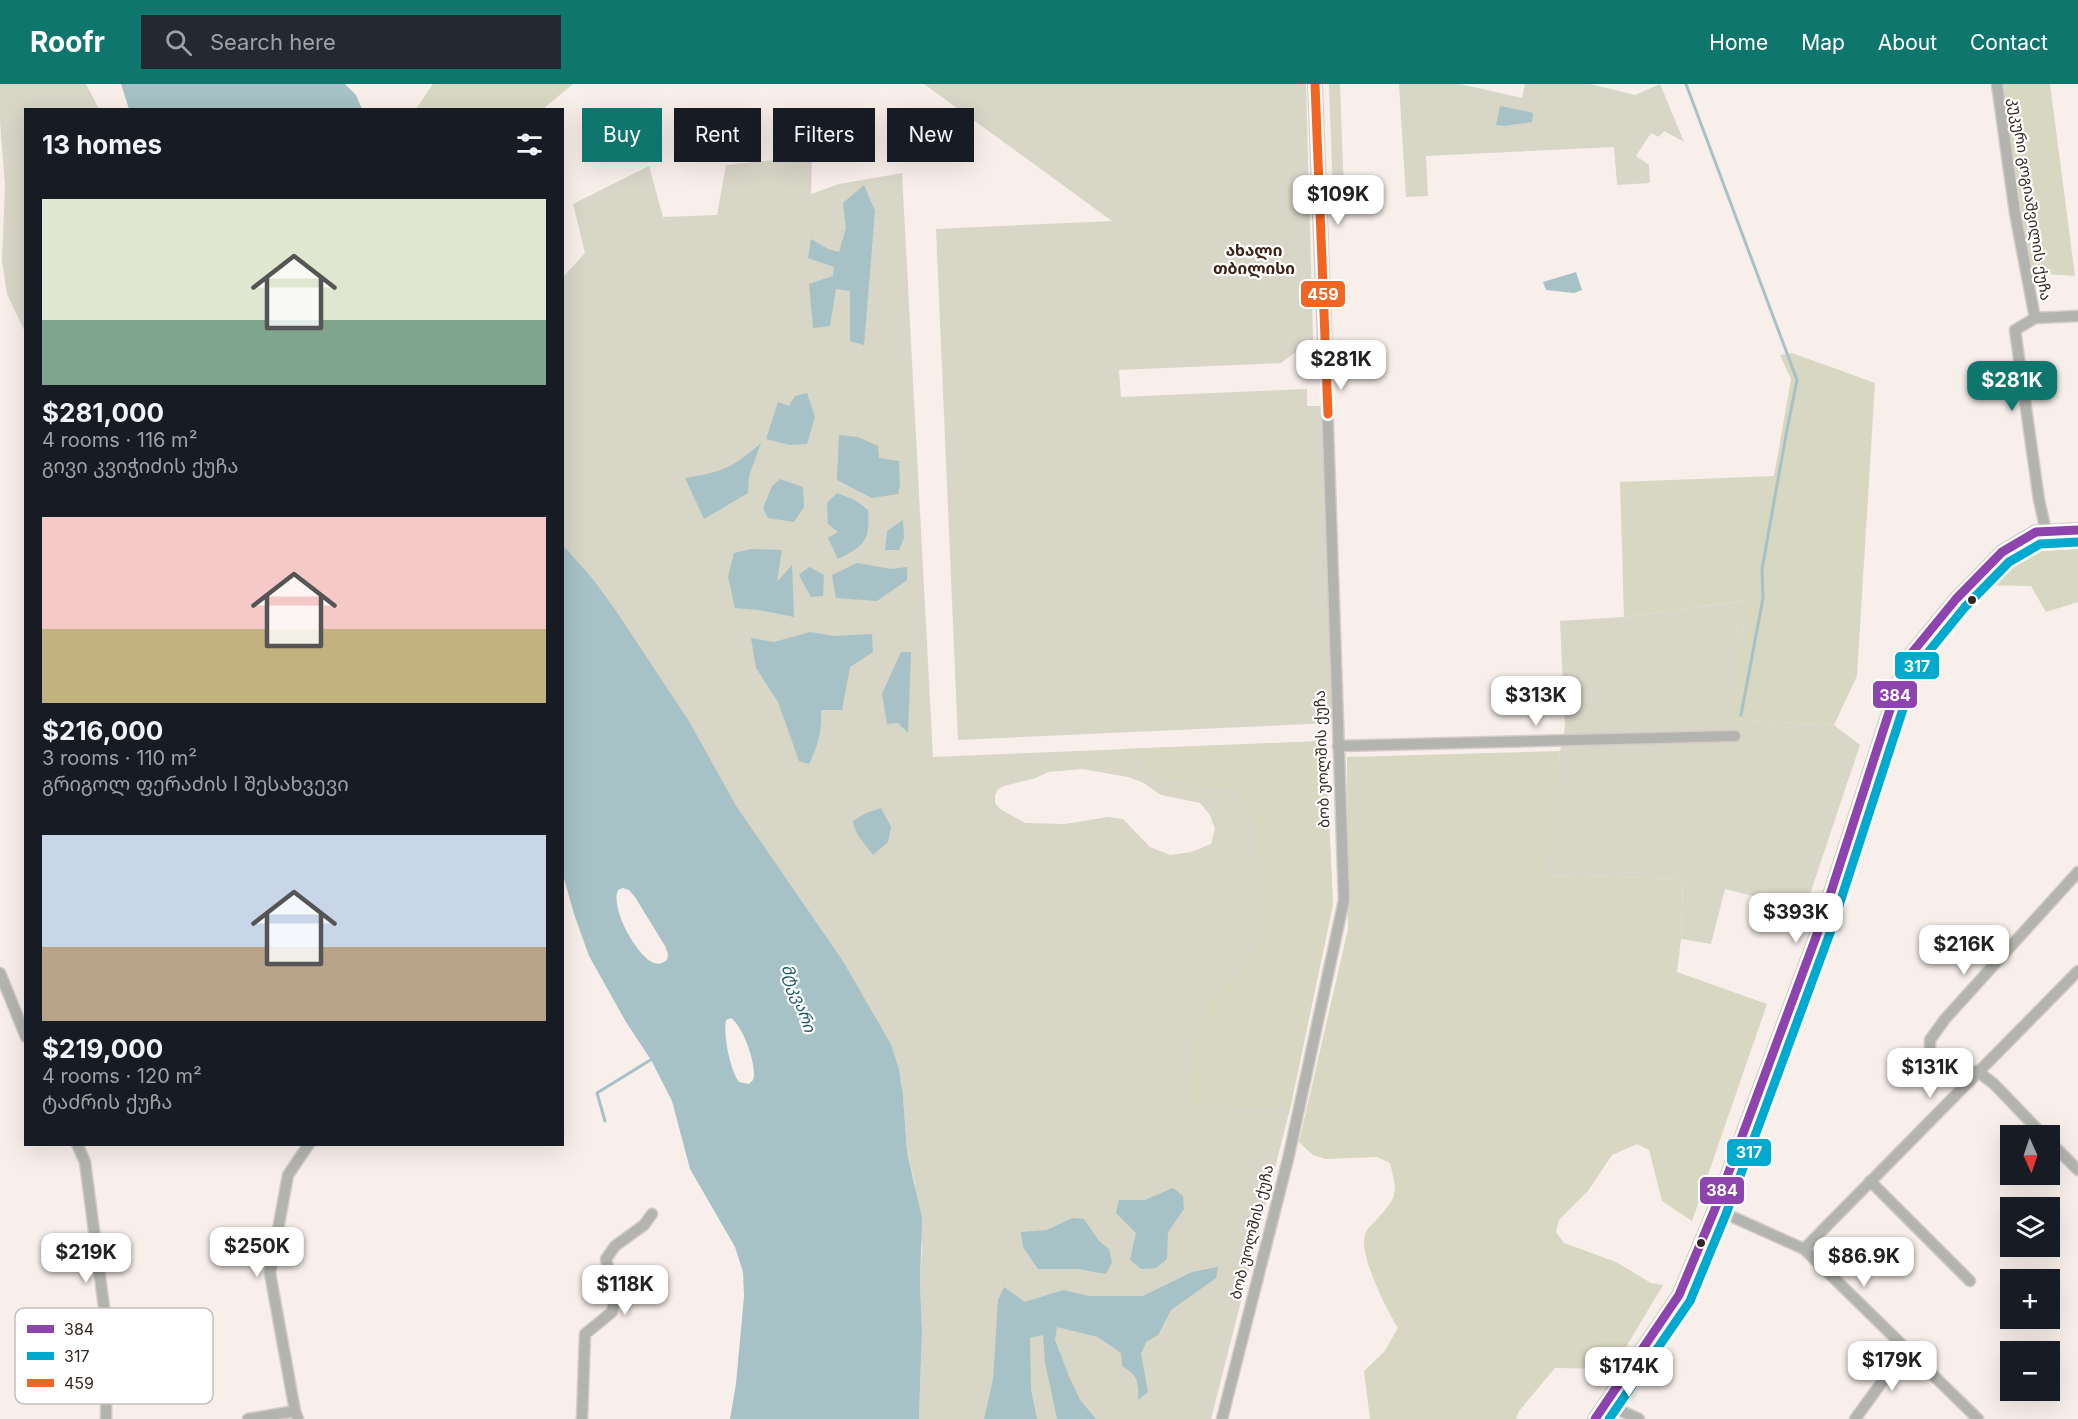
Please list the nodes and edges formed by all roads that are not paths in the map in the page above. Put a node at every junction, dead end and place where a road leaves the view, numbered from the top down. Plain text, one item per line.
1 (1315, 84) edge
2 (1997, 84) edge
3 (2078, 316) edge
4 (2035, 318) junction
5 (1326, 370) joint
6 (2078, 530) edge
7 (2046, 531) junction
8 (1735, 736) dead end
9 (1338, 746) junction
10 (2078, 872) edge
11 (2078, 970) edge
12 (0, 974) edge
13 (24, 1032) edge
14 (1977, 1071) junction
15 (1966, 1083) junction
16 (2033, 1125) edge
17 (78, 1146) edge
18 (308, 1146) edge
19 (2060, 1152) edge
20 (2078, 1170) edge
21 (1870, 1181) junction
22 (1715, 1209) junction
23 (652, 1214) dead end
24 (1804, 1249) junction
25 (1970, 1281) dead end
26 (104, 1308) edge
27 (1906, 1348) junction
28 (106, 1404) edge
29 (1606, 1404) junction
30 (297, 1415) edge
31 (106, 1419) edge
32 (248, 1419) edge
33 (582, 1419) edge
34 (1222, 1419) edge
35 (1595, 1419) edge
36 (1639, 1419) edge
37 (1855, 1419) edge
38 (1978, 1419) edge

1 - 5 street, ბობ უოლშის ქუჩა
2 - 4 street, კუკური გოგიაშვილის ქუჩა
3 - 4 street
4 - 7 street
5 - 9 street, ბობ უოლშის ქუჩა
6 - 7 street
7 - 22 street
8 - 9 street
9 - 34 street, ბობ უოლშის ქუჩა
10 - 15 street
11 - 14 street
12 - 13 street
14 - 15 street
14 - 16 street
15 - 21 street
17 - 26 street
18 - 30 street
19 - 20 street
21 - 24 street
21 - 25 street
22 - 24 street
22 - 29 street
23 - 33 street
24 - 27 street
27 - 37 street
27 - 38 street
28 - 31 street
29 - 35 street
29 - 36 street
30 - 32 street

